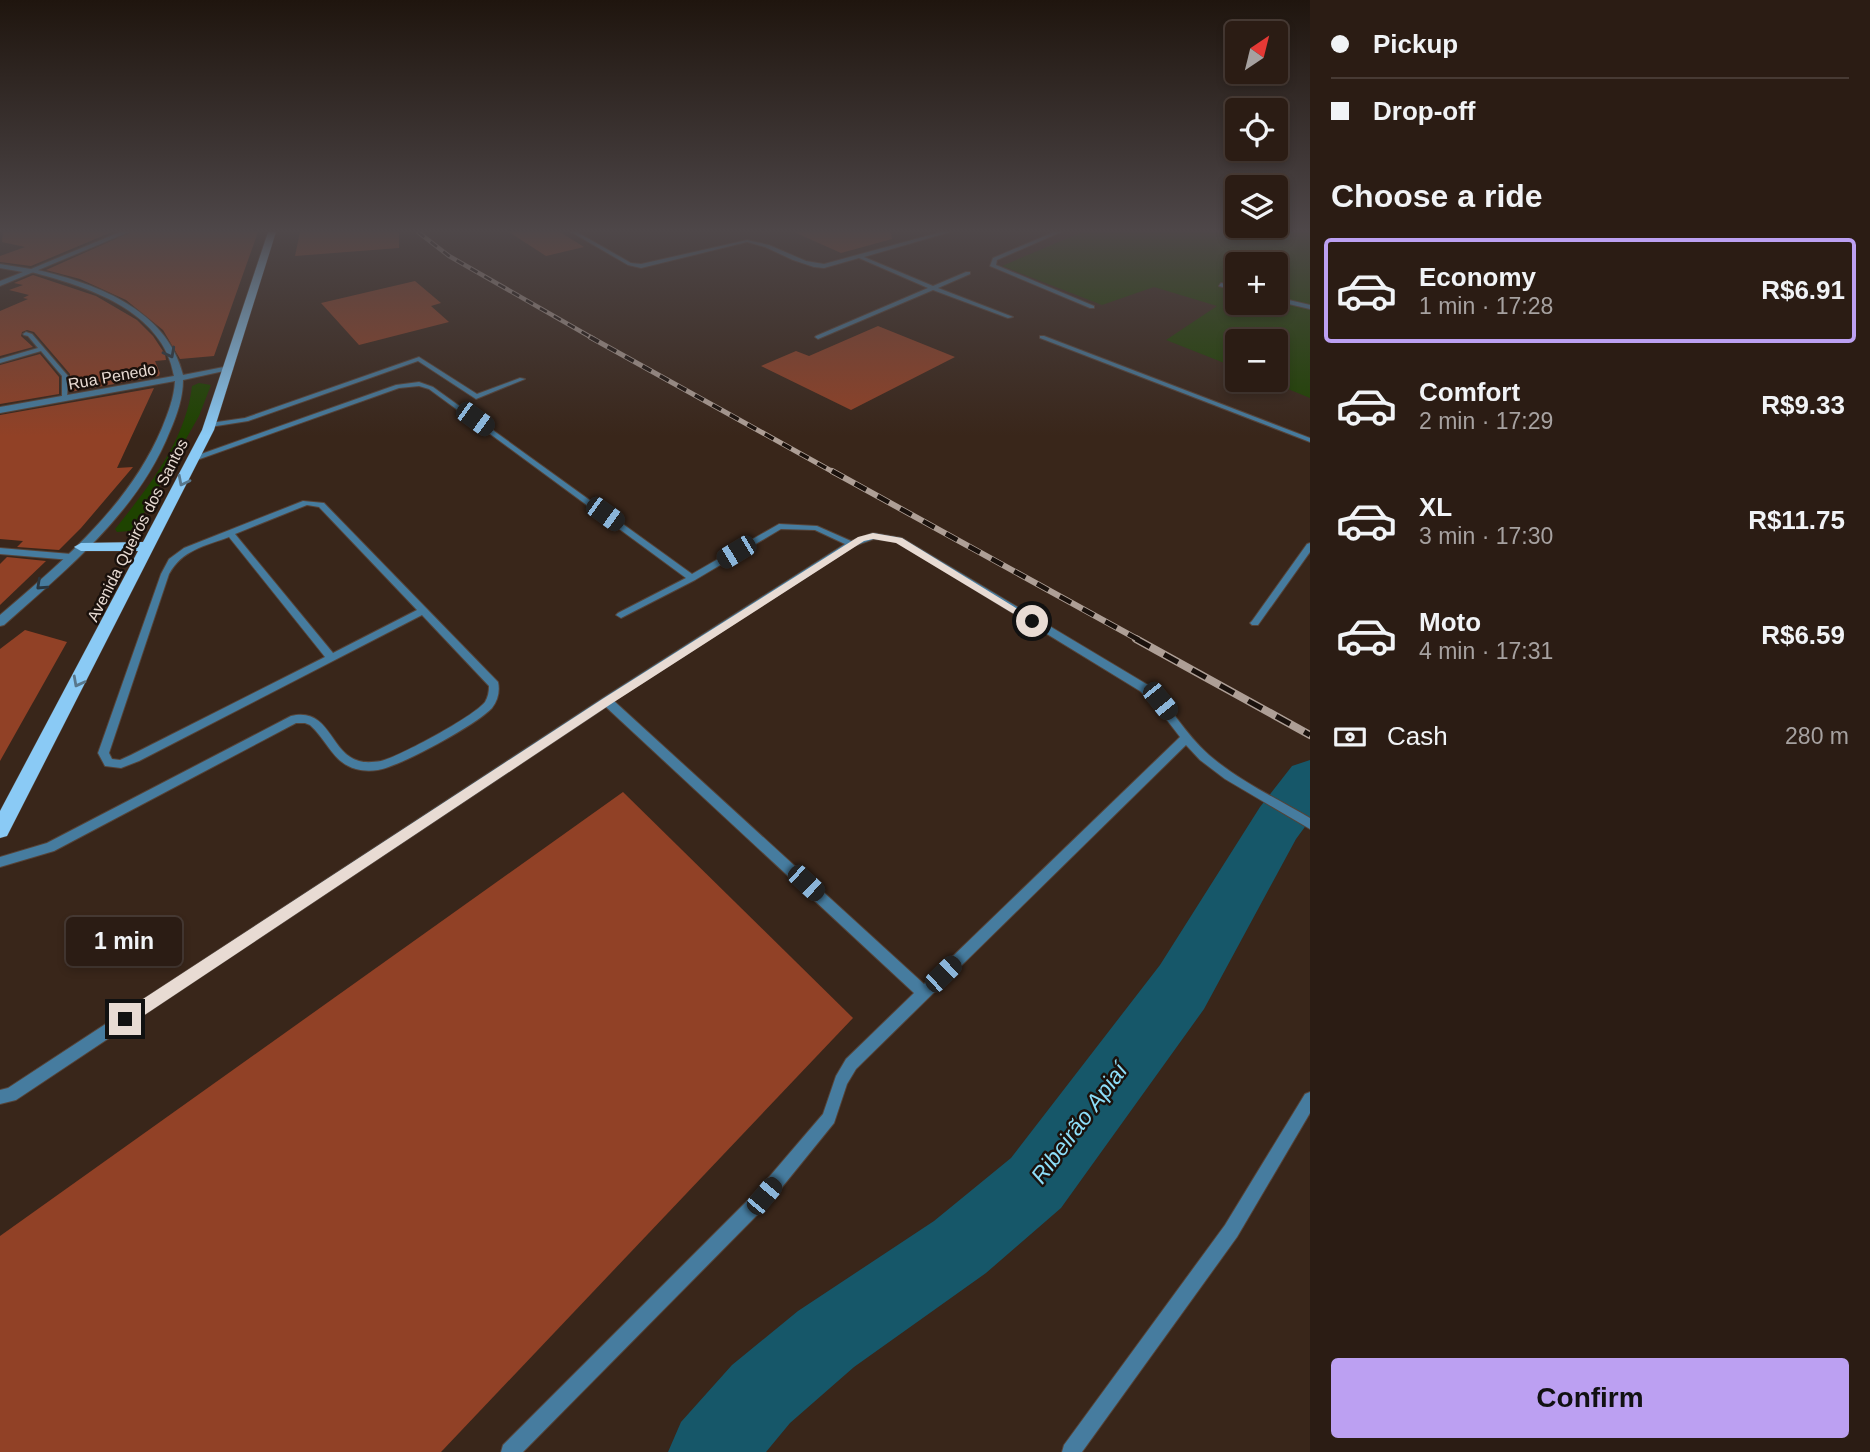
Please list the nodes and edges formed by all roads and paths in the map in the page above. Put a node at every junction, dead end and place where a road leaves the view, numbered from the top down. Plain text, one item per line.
1 (118, 300) edge
2 (251, 300) edge
3 (907, 300) edge
4 (963, 300) edge
5 (1075, 300) edge
6 (1288, 302) edge
7 (1092, 307) dead end
8 (1310, 307) edge
9 (1010, 317) dead end
10 (26, 334) dead end
11 (818, 337) dead end
12 (1042, 337) dead end
13 (42, 349) junction
14 (0, 361) edge
15 (229, 369) junction
16 (179, 378) junction
17 (522, 379) dead end
18 (65, 398) junction
19 (0, 410) edge
20 (210, 425) junction
21 (1310, 440) edge
22 (194, 458) junction
23 (230, 533) junction
24 (851, 544) junction
25 (1310, 545) edge
26 (149, 546) junction
27 (0, 551) edge
28 (76, 552) junction
29 (692, 578) junction
30 (423, 611) junction
31 (621, 615) dead end
32 (0, 622) edge
33 (1255, 623) dead end
34 (332, 658) junction
35 (607, 701) junction
36 (1186, 738) junction
37 (1310, 824) edge
38 (0, 830) edge
39 (0, 862) edge
40 (924, 993) junction
41 (0, 1097) edge
42 (1310, 1099) edge
43 (510, 1452) edge
44 (1071, 1452) edge

1 -> 16 street
2 - 15 main road, Avenida Queirós dos Santos
3 - 11 lane
4 - 9 lane
5 - 7 lane
6 - 8 lane
10 - 13 lane
12 - 21 lane
13 - 14 lane
13 - 18 lane
15 - 16 street, Rua Penedo
15 - 20 main road, Avenida Queirós dos Santos
16 - 18 street, Rua Penedo
16 - 28 street
17 - 20 lane
18 - 19 street, Rua Penedo
20 - 22 main road, Avenida Queirós dos Santos
22 -> 26 main road, Avenida Queirós dos Santos
22 - 29 lane
23 - 30 lane
23 - 34 lane
23 - 34 lane
24 - 29 lane
24 - 35 lane
24 - 36 lane
25 - 33 lane
26 - 28 main road
26 -> 38 main road, Avenida Queirós dos Santos
27 - 28 lane
28 -> 32 street
29 - 31 lane
30 - 34 lane
30 - 39 lane
35 - 40 lane
35 - 41 lane
36 - 37 lane
36 - 40 lane
40 - 43 lane
42 - 44 lane

